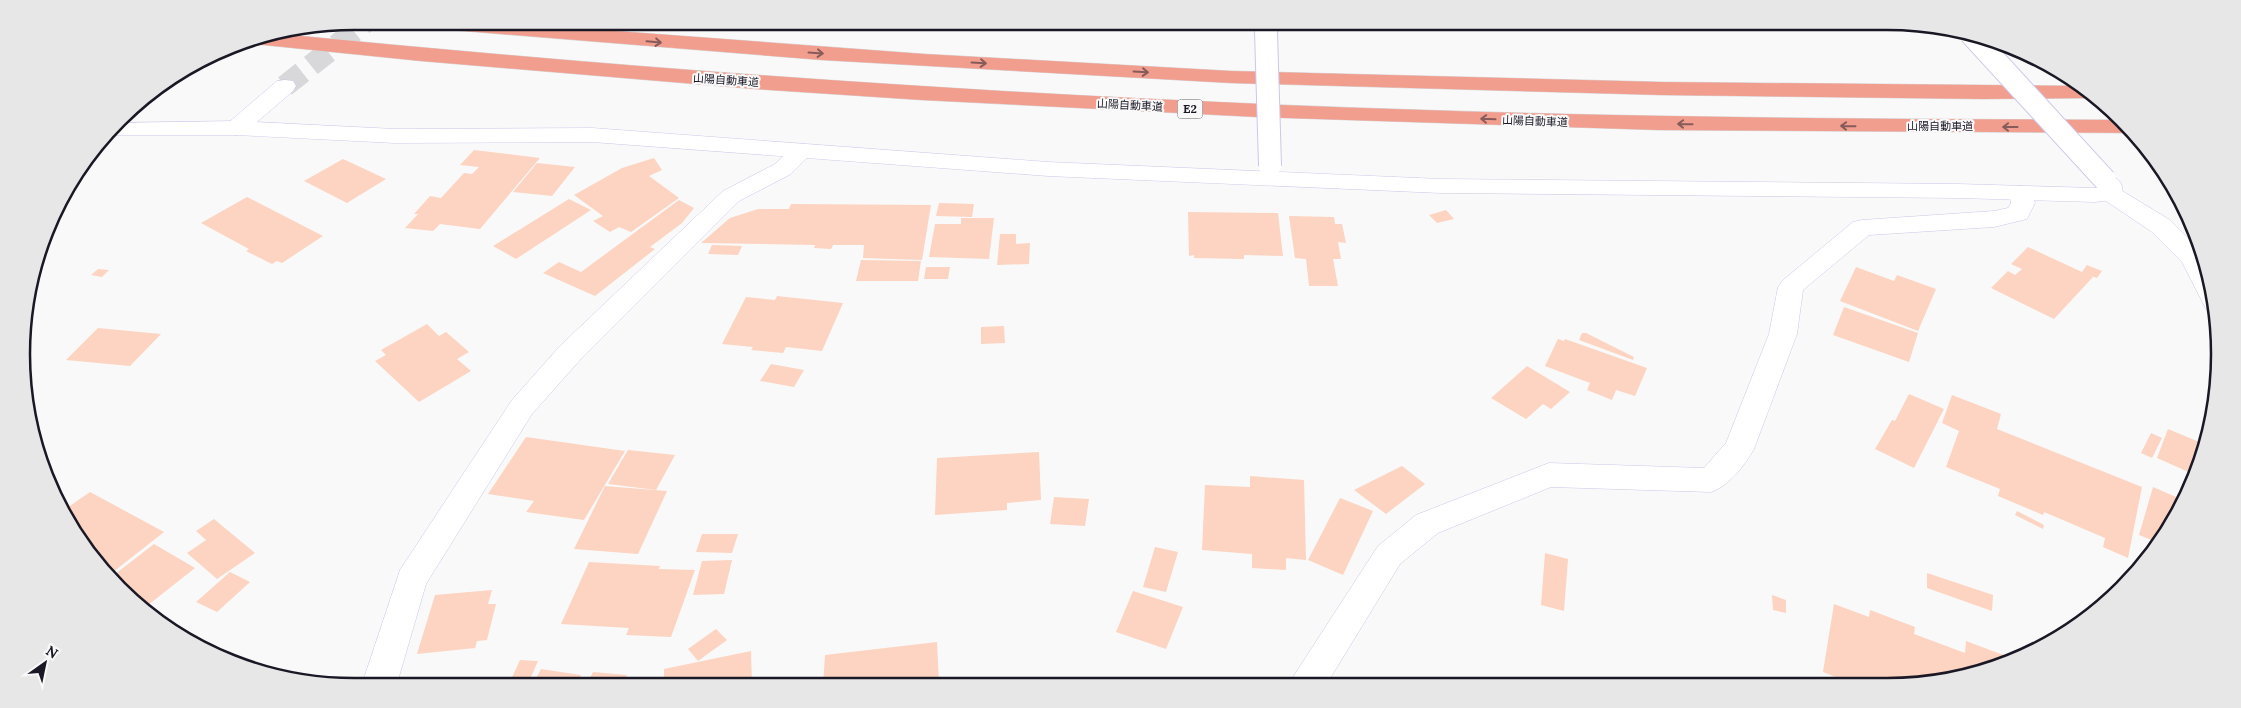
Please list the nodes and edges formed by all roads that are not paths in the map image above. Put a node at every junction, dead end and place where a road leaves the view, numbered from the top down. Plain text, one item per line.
1 (512, 30) edge
2 (1269, 30) edge
3 (274, 40) edge
4 (1979, 44) edge
5 (285, 86) tunnel mouth
6 (2078, 93) edge
7 (2118, 127) edge
8 (236, 128) junction
9 (120, 130) edge
10 (802, 151) junction
11 (1270, 173) junction
12 (2108, 187) junction
13 (2021, 193) junction
14 (2201, 275) edge
15 (381, 678) edge
16 (1311, 678) edge

1 -> 6 highway
2 - 11 street, bridge
7 -> 3 highway, 山陽自動車道 / E2
4 - 12 street, bridge
5 - 8 street
8 - 9 street
8 - 10 street
10 - 11 street
10 - 15 street
11 - 13 street
12 - 13 street
12 - 14 street
13 - 16 street

